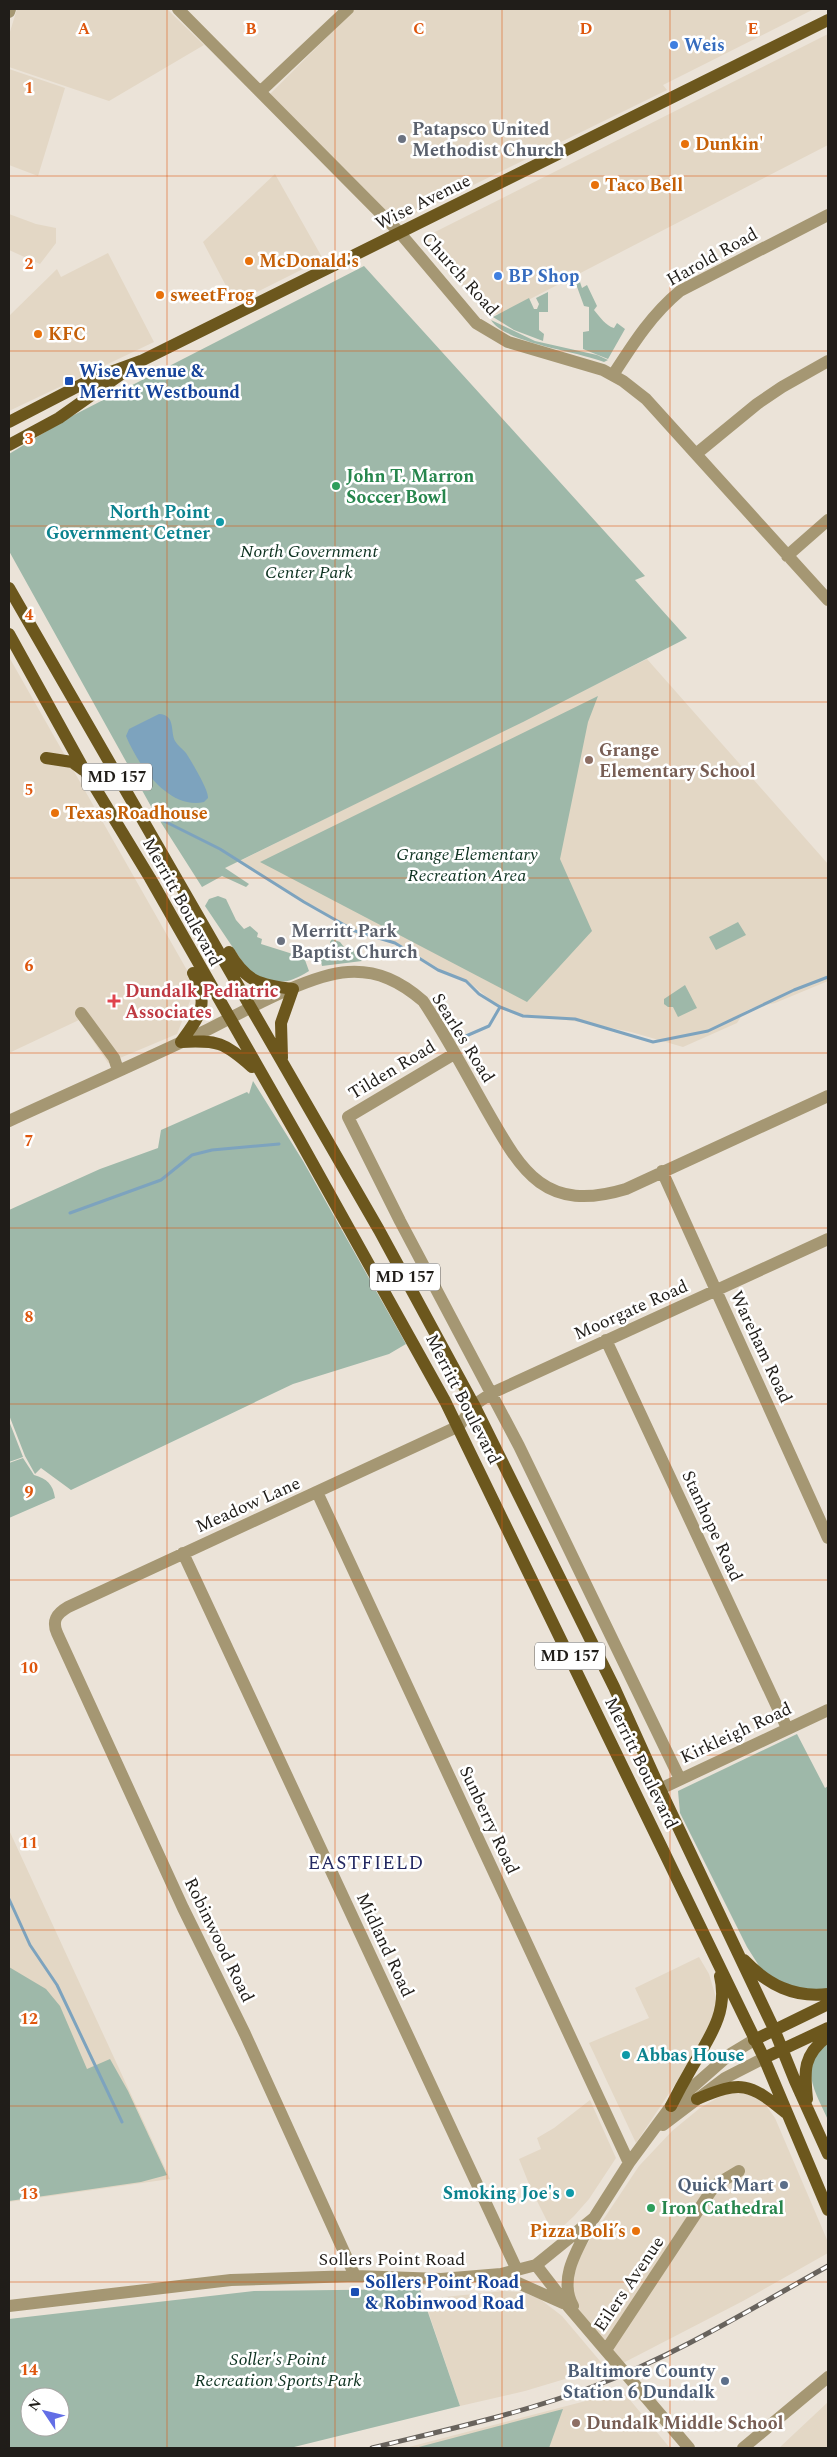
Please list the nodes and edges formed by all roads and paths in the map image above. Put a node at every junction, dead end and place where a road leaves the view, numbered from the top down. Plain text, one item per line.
1 (178, 9) edge
2 (348, 9) edge
3 (828, 20) edge
4 (261, 91) junction
5 (828, 215) edge
6 (400, 233) junction
7 (141, 361) junction
8 (828, 361) edge
9 (613, 375) junction
10 (9, 422) edge
11 (9, 445) edge
12 (696, 454) junction
13 (828, 520) edge
14 (787, 556) junction
15 (9, 588) edge
16 (828, 600) edge
17 (9, 634) edge
18 (46, 758) dead end
19 (85, 771) junction
20 (150, 878) junction
21 (202, 924) junction
22 (293, 989) junction
23 (252, 1008) junction
24 (82, 1014) dead end
25 (228, 1019) junction
26 (181, 1042) junction
27 (454, 1054) junction
28 (282, 1063) junction
29 (118, 1070) junction
30 (260, 1074) junction
31 (828, 1096) edge
32 (348, 1117) joint
33 (9, 1121) edge
34 (662, 1171) junction
35 (828, 1242) edge
36 (716, 1290) junction
37 (606, 1340) junction
38 (492, 1393) junction
39 (474, 1404) junction
40 (458, 1426) junction
41 (317, 1492) junction
42 (828, 1538) edge
43 (183, 1553) junction
44 (55, 1620) joint
45 (828, 1710) edge
46 (787, 1728) junction
47 (680, 1779) junction
48 (660, 1789) junction
49 (738, 1954) junction
50 (715, 1959) junction
51 (828, 1994) edge
52 (828, 2004) edge
53 (828, 2028) edge
54 (774, 2029) junction
55 (828, 2036) edge
56 (754, 2040) junction
57 (782, 2049) junction
58 (764, 2058) junction
59 (697, 2099) junction
60 (671, 2106) junction
61 (808, 2109) junction
62 (788, 2115) junction
63 (647, 2138) junction
64 (828, 2154) edge
65 (630, 2162) junction
66 (739, 2171) dead end
67 (820, 2191) junction
68 (828, 2202) edge
69 (828, 2210) edge
70 (594, 2218) junction
71 (536, 2265) junction
72 (516, 2270) junction
73 (355, 2276) junction
74 (484, 2276) junction
75 (567, 2305) junction
76 (9, 2306) edge
77 (580, 2320) junction
78 (606, 2350) junction
79 (828, 2377) edge
80 (687, 2447) edge
81 (743, 2448) edge

1 - 4 street, Church Road
2 - 4 street
3 - 6 main road, Wise Avenue
4 - 6 street, Church Road
5 - 9 street, Harold Road
6 - 7 main road, Wise Avenue
6 - 9 street, Church Road
7 - 10 main road, Wise Avenue
7 - 11 main road, Wise Avenue
8 - 12 street
9 - 12 street, Church Road
12 - 14 street, Church Road
13 - 14 street
14 - 16 street, Church Road
15 - 21 main road, Merritt Boulevard / MD 157
17 - 19 main road, Merritt Boulevard / MD 157
18 - 19 main road
19 - 20 main road, Merritt Boulevard / MD 157
20 - 25 main road, Merritt Boulevard / MD 157
20 - 26 main road
21 - 22 main road
21 - 23 main road, Merritt Boulevard / MD 157
22 - 23 street, Searles Road
22 - 27 street, Searles Road
22 - 28 main road
23 - 25 street, Searles Road
23 - 28 main road, Merritt Boulevard / MD 157
24 - 29 street
25 - 26 street, Searles Road
25 - 30 main road, Merritt Boulevard / MD 157
26 - 29 street, Searles Road
26 - 30 main road
27 - 32 street, Tilden Road
27 - 34 street, Searles Road
28 - 39 main road, Merritt Boulevard / MD 157
29 - 33 street, Searles Road
30 - 40 main road, Merritt Boulevard / MD 157
31 - 34 street, Searles Road
32 - 38 street, Merritt Boulevard
34 - 36 street, Wareham Road
35 - 36 street, Moorgate Road
36 - 37 street, Moorgate Road
36 - 42 street, Wareham Road
37 - 38 street, Moorgate Road
37 - 46 street, Stanhope Road
38 - 39 street, Moorgate Road
38 - 47 street, Merritt Boulevard
39 - 40 street, Moorgate Road
39 - 48 main road, Merritt Boulevard / MD 157
40 - 41 street, Meadow Lane
40 - 50 main road, Merritt Boulevard / MD 157
41 - 43 street, Meadow Lane
41 - 65 street, Sunberry Road
43 - 44 street, Meadow Lane
43 - 72 street, Midland Road
44 - 73 street, Robinwood Road
45 - 46 street, Kirkleigh Road
46 - 47 street, Kirkleigh Road
47 - 48 street, Kirkleigh Road
48 - 49 main road, Merritt Boulevard / MD 157
49 - 51 main road, MD 157
49 - 54 main road, Merritt Boulevard
50 - 56 main road, Merritt Boulevard / MD 157
50 - 60 main road
52 - 54 main road
53 - 57 main road
54 - 56 main road
54 - 57 main road, Merritt Boulevard
55 - 61 main road
56 - 58 main road, Merritt Boulevard / MD 157
56 - 60 street
57 - 58 main road
57 - 61 main road, Merritt Boulevard
58 - 59 street
58 - 62 main road, Merritt Boulevard
59 - 62 main road
59 - 63 street
60 - 63 street
61 - 64 main road, Merritt Boulevard
62 - 67 main road, Merritt Boulevard
63 - 65 street
65 - 70 street
66 - 78 street, Eilers Avenue
67 - 68 main road
67 - 69 main road, Merritt Boulevard
70 - 71 street
70 - 77 street
71 - 72 street, Sollers Point Road
71 - 75 street
72 - 74 street, Sollers Point Road
73 - 74 street, Sollers Point Road
73 - 76 street, Sollers Point Road
74 - 75 street
75 - 77 street
77 - 78 street
78 - 80 street
79 - 81 street

